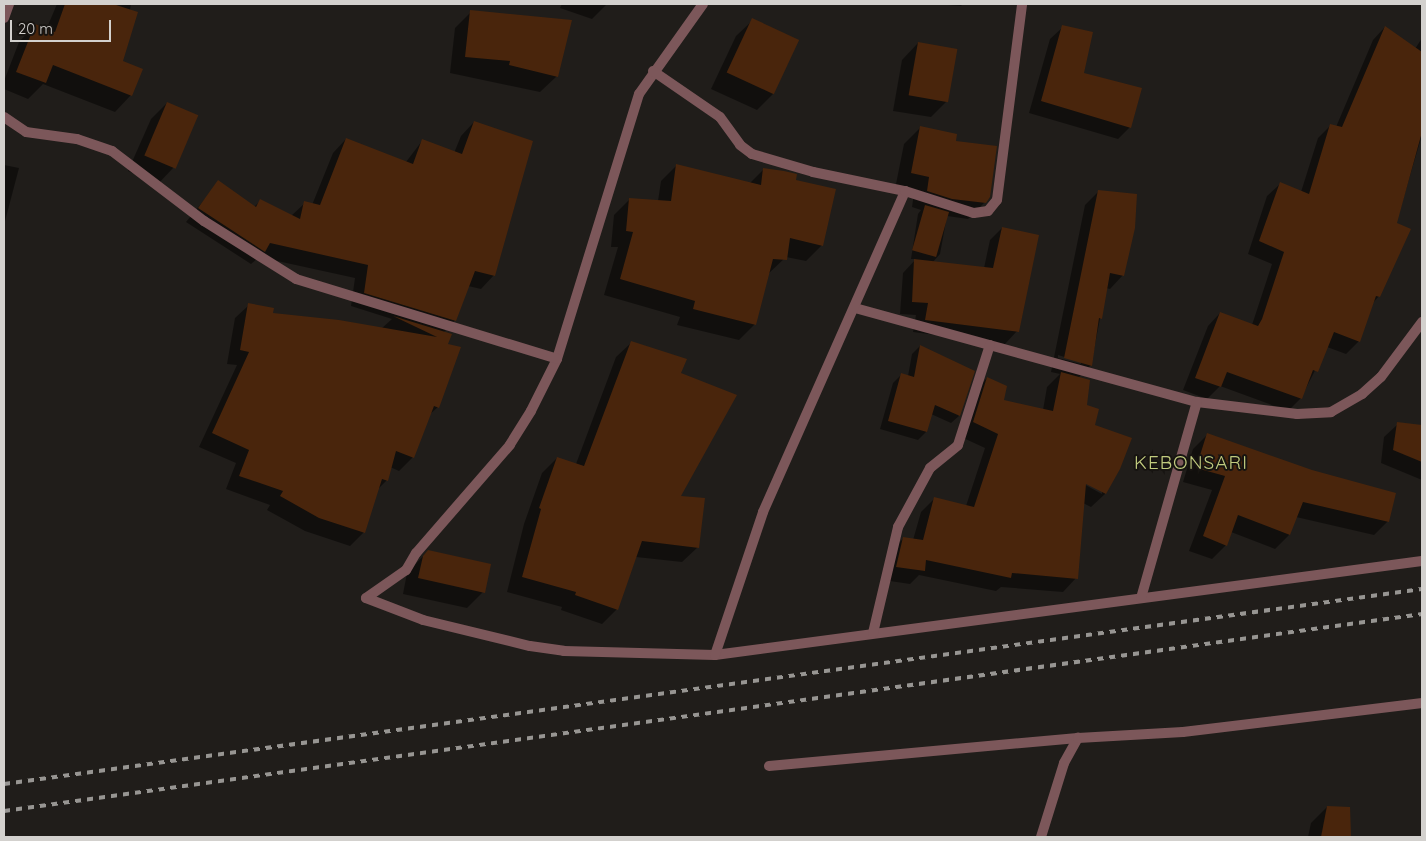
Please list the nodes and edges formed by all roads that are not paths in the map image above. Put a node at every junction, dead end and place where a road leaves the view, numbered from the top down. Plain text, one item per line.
1 (9, 4) edge
2 (703, 4) edge
3 (1022, 4) edge
4 (4, 18) edge
5 (653, 71) junction
6 (4, 117) edge
7 (906, 191) junction
8 (855, 308) junction
9 (1422, 322) edge
10 (990, 345) junction
11 (557, 358) junction
12 (1197, 402) junction
13 (1422, 561) edge
14 (1141, 598) junction
15 (873, 633) junction
16 (715, 655) junction
17 (1422, 704) edge
18 (1078, 738) junction
19 (769, 766) dead end
20 (1041, 837) edge

1 - 4 street
2 - 5 street
3 - 7 street
5 - 7 street
5 - 11 street
6 - 11 street
7 - 8 street
8 - 10 street
8 - 16 street
9 - 12 street
10 - 12 street
10 - 15 street
11 - 16 street
12 - 14 street
13 - 14 street
14 - 15 street
15 - 16 street
17 - 18 street
18 - 19 street
18 - 20 street

